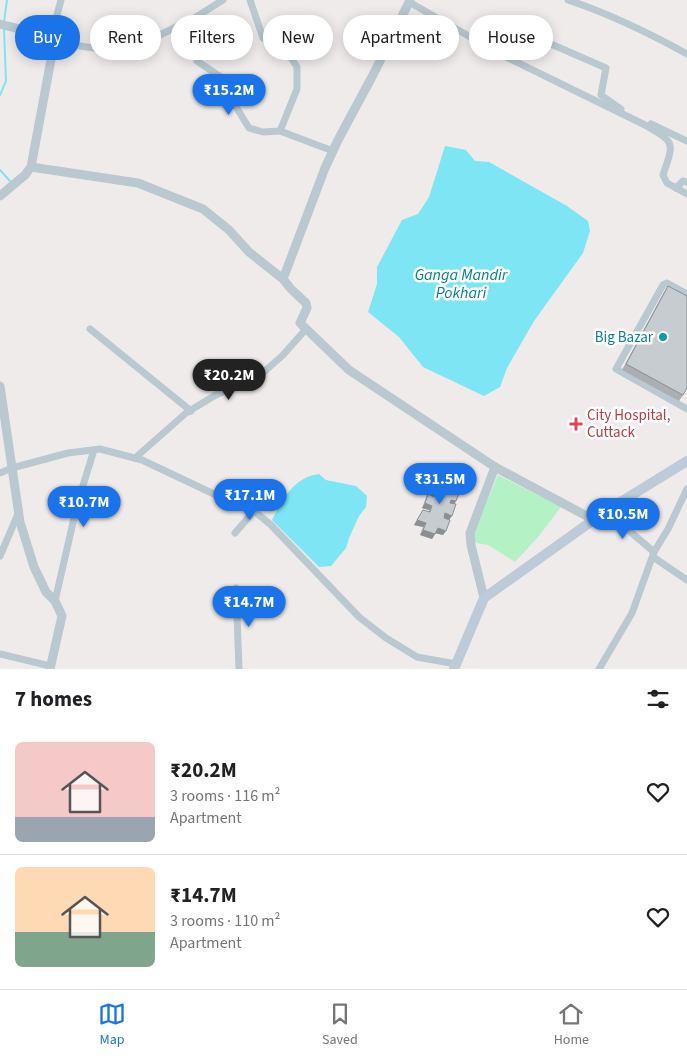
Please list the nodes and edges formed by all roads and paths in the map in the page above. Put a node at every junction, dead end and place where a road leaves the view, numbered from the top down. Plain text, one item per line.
1 (61, 0) edge
2 (223, 0) edge
3 (250, 0) edge
4 (568, 0) edge
5 (409, 1) edge
6 (57, 15) edge
7 (0, 24) edge
8 (15, 28) edge
9 (553, 45) edge
10 (80, 46) edge
11 (687, 54) edge
12 (51, 60) edge
13 (197, 61) dead end
14 (280, 131) junction
15 (687, 141) edge
16 (333, 151) junction
17 (31, 167) junction
18 (687, 182) edge
19 (676, 188) junction
20 (687, 194) edge
21 (0, 196) edge
22 (283, 279) junction
23 (687, 294) edge
24 (90, 330) dead end
25 (306, 330) junction
26 (0, 386) edge
27 (687, 408) edge
28 (190, 411) junction
29 (94, 450) junction
30 (135, 458) junction
31 (687, 460) edge
32 (495, 467) junction
33 (12, 468) junction
34 (0, 473) edge
35 (687, 489) edge
36 (254, 511) junction
37 (606, 511) junction
38 (19, 514) junction
39 (594, 520) junction
40 (235, 533) dead end
41 (654, 554) junction
42 (0, 556) edge
43 (687, 580) edge
44 (236, 588) dead end
45 (484, 598) junction
46 (55, 600) junction
47 (0, 654) edge
48 (50, 667) edge
49 (455, 667) edge
50 (240, 669) edge
51 (599, 669) edge

1 - 6 street
2 - 10 street
3 - 14 street
4 - 11 street
5 - 16 street
5 - 19 street
7 - 8 street
9 - 15 street
12 - 17 street
13 - 14 street
14 - 16 street
16 - 22 street
17 - 21 street
17 - 22 street
18 - 19 street
19 - 20 street
22 - 25 street
23 - 27 street
24 - 28 street
25 - 28 street
25 - 32 street
26 - 33 street
28 - 30 street
29 - 30 street
29 - 33 street
29 - 46 street
30 - 36 street
31 - 37 main road
32 - 39 street
32 - 45 street
33 - 34 street
33 - 38 street
35 - 41 street
36 - 40 street
36 - 49 street
37 - 39 main road
37 - 41 street
38 - 42 street
38 - 46 street
39 - 45 main road
41 - 43 street
41 - 51 street
44 - 50 street
45 - 49 main road
46 - 48 street
47 - 48 street

